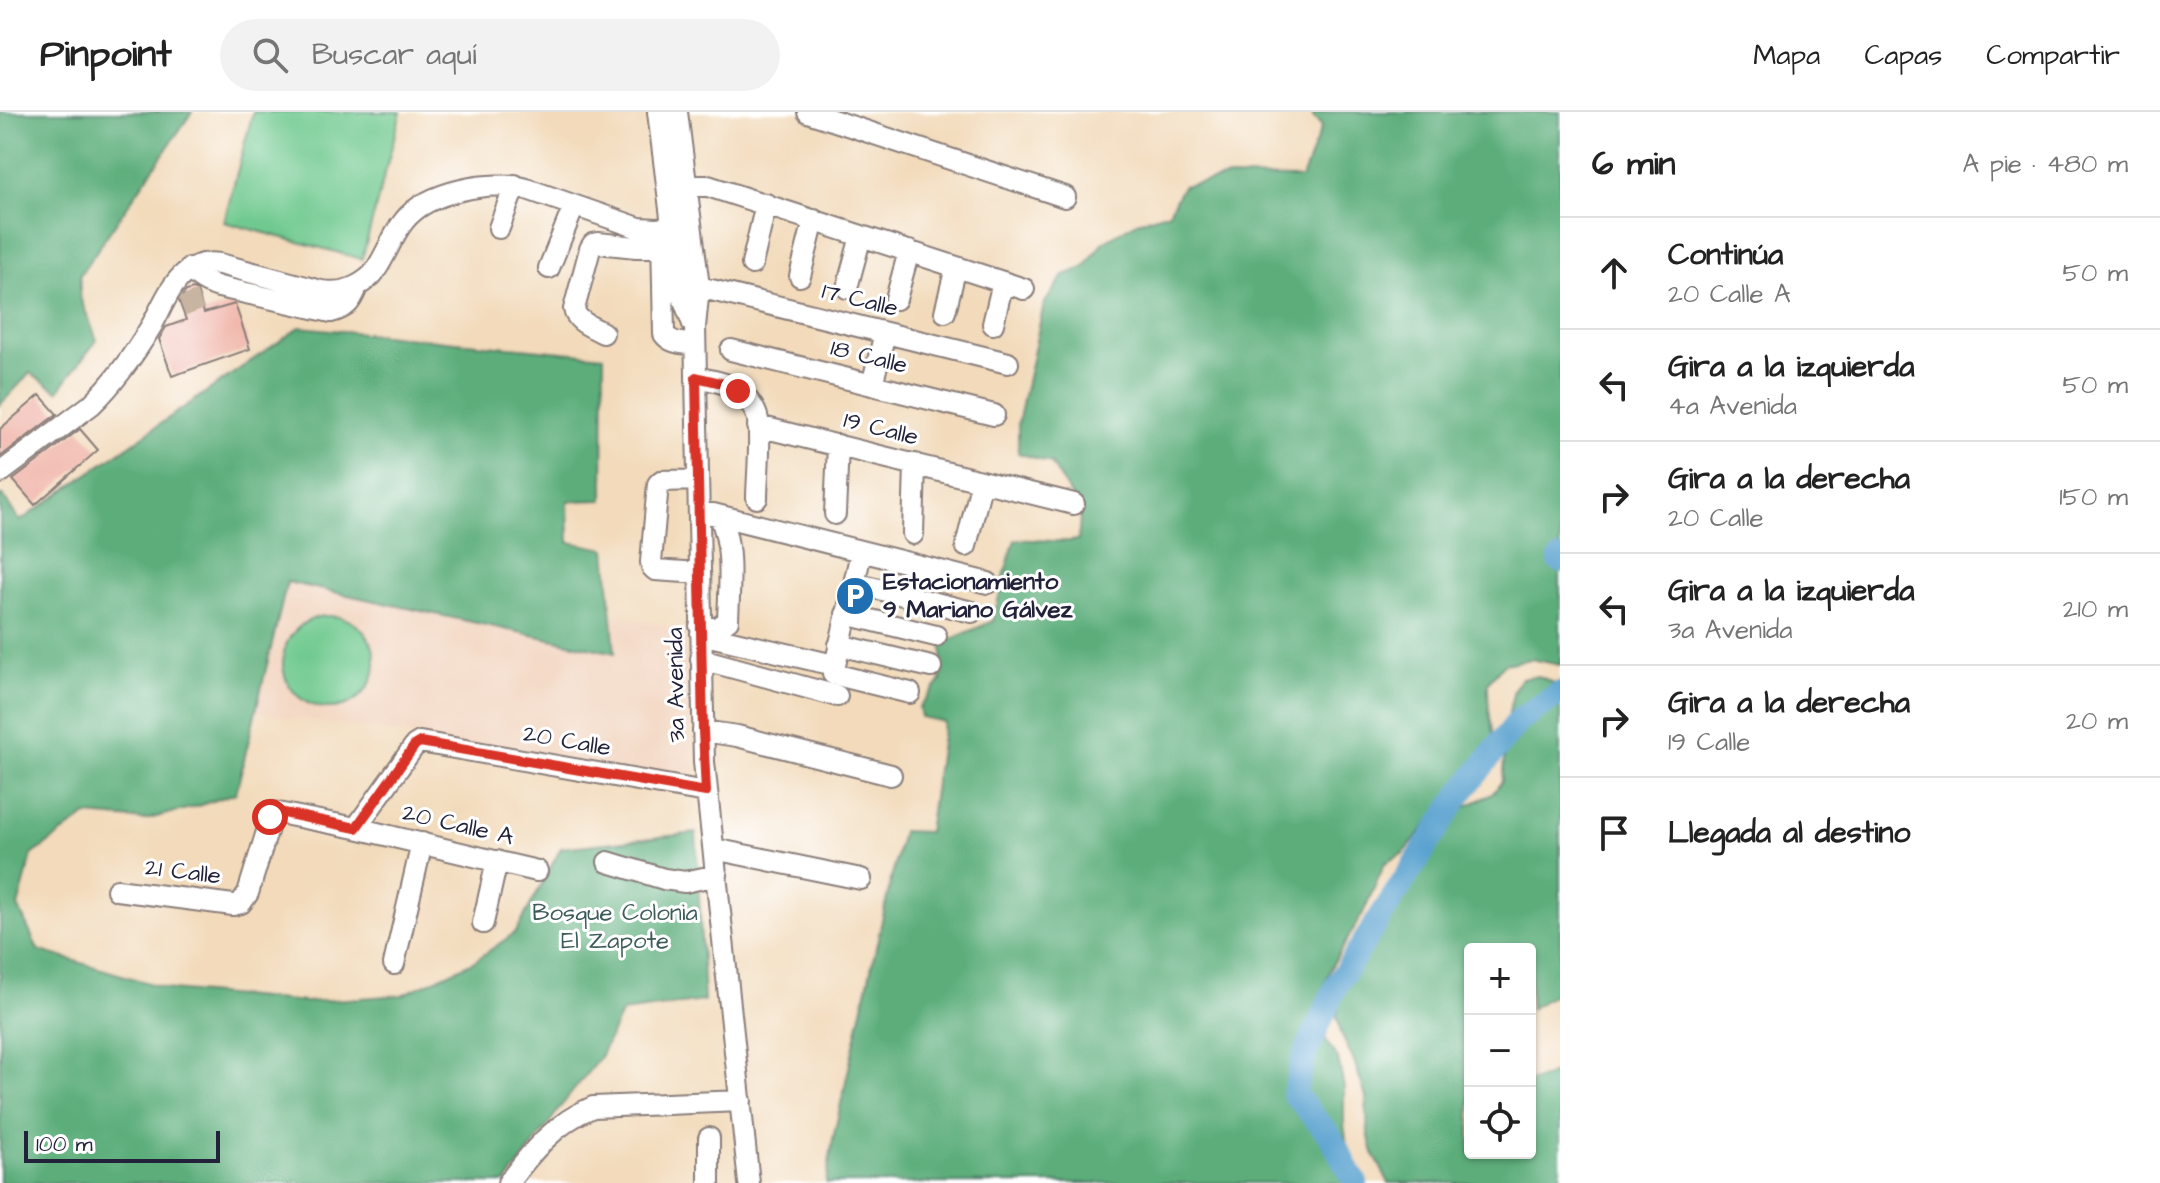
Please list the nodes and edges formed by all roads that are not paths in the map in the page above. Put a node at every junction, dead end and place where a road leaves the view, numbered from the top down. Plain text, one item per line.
1 (658, 112) edge
2 (677, 112) edge
3 (808, 112) edge
4 (515, 185) junction
5 (687, 186) junction
6 (1065, 197) dead end
7 (766, 204) junction
8 (574, 206) junction
9 (814, 220) junction
10 (499, 228) dead end
11 (666, 234) junction
12 (861, 236) junction
13 (909, 251) junction
14 (752, 264) dead end
15 (956, 267) junction
16 (190, 268) junction
17 (549, 268) dead end
18 (800, 276) dead end
19 (1003, 282) junction
20 (219, 287) junction
21 (357, 287) junction
22 (699, 287) junction
23 (847, 288) dead end
24 (1024, 289) dead end
25 (896, 299) dead end
26 (945, 312) dead end
27 (158, 314) junction
28 (993, 324) dead end
29 (603, 333) dead end
30 (885, 333) junction
31 (695, 336) junction
32 (731, 350) dead end
33 (1008, 363) dead end
34 (696, 377) junction
35 (872, 385) junction
36 (994, 415) dead end
37 (758, 426) junction
38 (838, 445) junction
39 (915, 464) junction
40 (0, 473) edge
41 (698, 480) junction
42 (982, 481) junction
43 (757, 498) dead end
44 (1074, 504) dead end
45 (709, 514) junction
46 (835, 514) dead end
47 (913, 534) dead end
48 (966, 546) dead end
49 (861, 553) junction
50 (700, 573) junction
51 (854, 583) junction
52 (988, 583) dead end
53 (972, 612) dead end
54 (846, 614) junction
55 (700, 630) junction
56 (936, 636) dead end
57 (836, 655) junction
58 (701, 659) junction
59 (931, 667) dead end
60 (910, 693) dead end
61 (837, 696) dead end
62 (703, 731) junction
63 (891, 775) dead end
64 (706, 792) junction
65 (356, 828) junction
66 (422, 843) junction
67 (714, 849) junction
68 (497, 861) junction
69 (608, 862) dead end
70 (537, 871) dead end
71 (717, 875) junction
72 (861, 879) dead end
73 (117, 890) dead end
74 (241, 903) joint
75 (483, 923) dead end
76 (394, 964) dead end
77 (741, 1101) junction
78 (709, 1138) dead end
79 (508, 1183) edge
80 (709, 1183) edge
81 (749, 1183) edge

1 - 11 street, 3a Avenida
2 - 5 street, 3a Avenida
3 - 6 street
4 - 8 street
4 - 10 street
4 - 21 street
5 - 7 street
5 - 22 street, 3a Avenida
7 - 9 street
7 - 14 street
8 - 11 street
8 - 17 street
9 - 12 street
9 - 18 street
11 - 29 street
11 - 31 street, 3a Avenida
11 - 31 street
12 - 13 street
12 - 23 street
13 - 15 street
13 - 25 street
15 - 19 street
15 - 26 street
16 - 20 street
16 - 21 street
16 - 27 street
19 - 24 street
19 - 28 street
20 - 21 street
20 - 27 street
22 - 30 street, 17 Calle
22 - 31 street, 3a Avenida
27 - 40 street
30 - 33 street, 17 Calle
30 - 35 street
31 - 34 street, 3a Avenida
32 - 35 street, 18 Calle
34 - 37 street
34 - 41 street, 3a Avenida
35 - 36 street, 18 Calle
37 - 38 street, 19 Calle
37 - 43 street
38 - 39 street, 19 Calle
38 - 46 street
39 - 42 street, 19 Calle
39 - 47 street
41 - 45 street, 3a Avenida
41 - 50 street
42 - 44 street, 19 Calle
42 - 48 street
45 - 49 street
45 - 50 street, 3a Avenida
45 - 55 street
49 - 51 street
49 - 52 street
50 - 55 street, 3a Avenida
51 - 53 street
51 - 54 street
54 - 56 street
54 - 57 street
55 - 57 street
55 - 58 street, 3a Avenida
57 - 59 street
57 - 60 street
58 - 61 street
58 - 62 street, 3a Avenida
62 - 63 street
62 - 64 street, 3a Avenida
64 - 65 street, 20 Calle
64 - 67 street, 3a Avenida
65 - 66 street, 20 Calle A
65 - 74 street, 20 Calle A
66 - 68 street, 20 Calle A
66 - 76 street
67 - 71 street, 3a Avenida
67 - 72 street
68 - 70 street, 20 Calle A
68 - 75 street
69 - 71 street
71 - 77 street, 3a Avenida
73 - 74 street, 21 Calle
77 - 79 street
77 - 81 street, 3a Avenida
78 - 80 street

